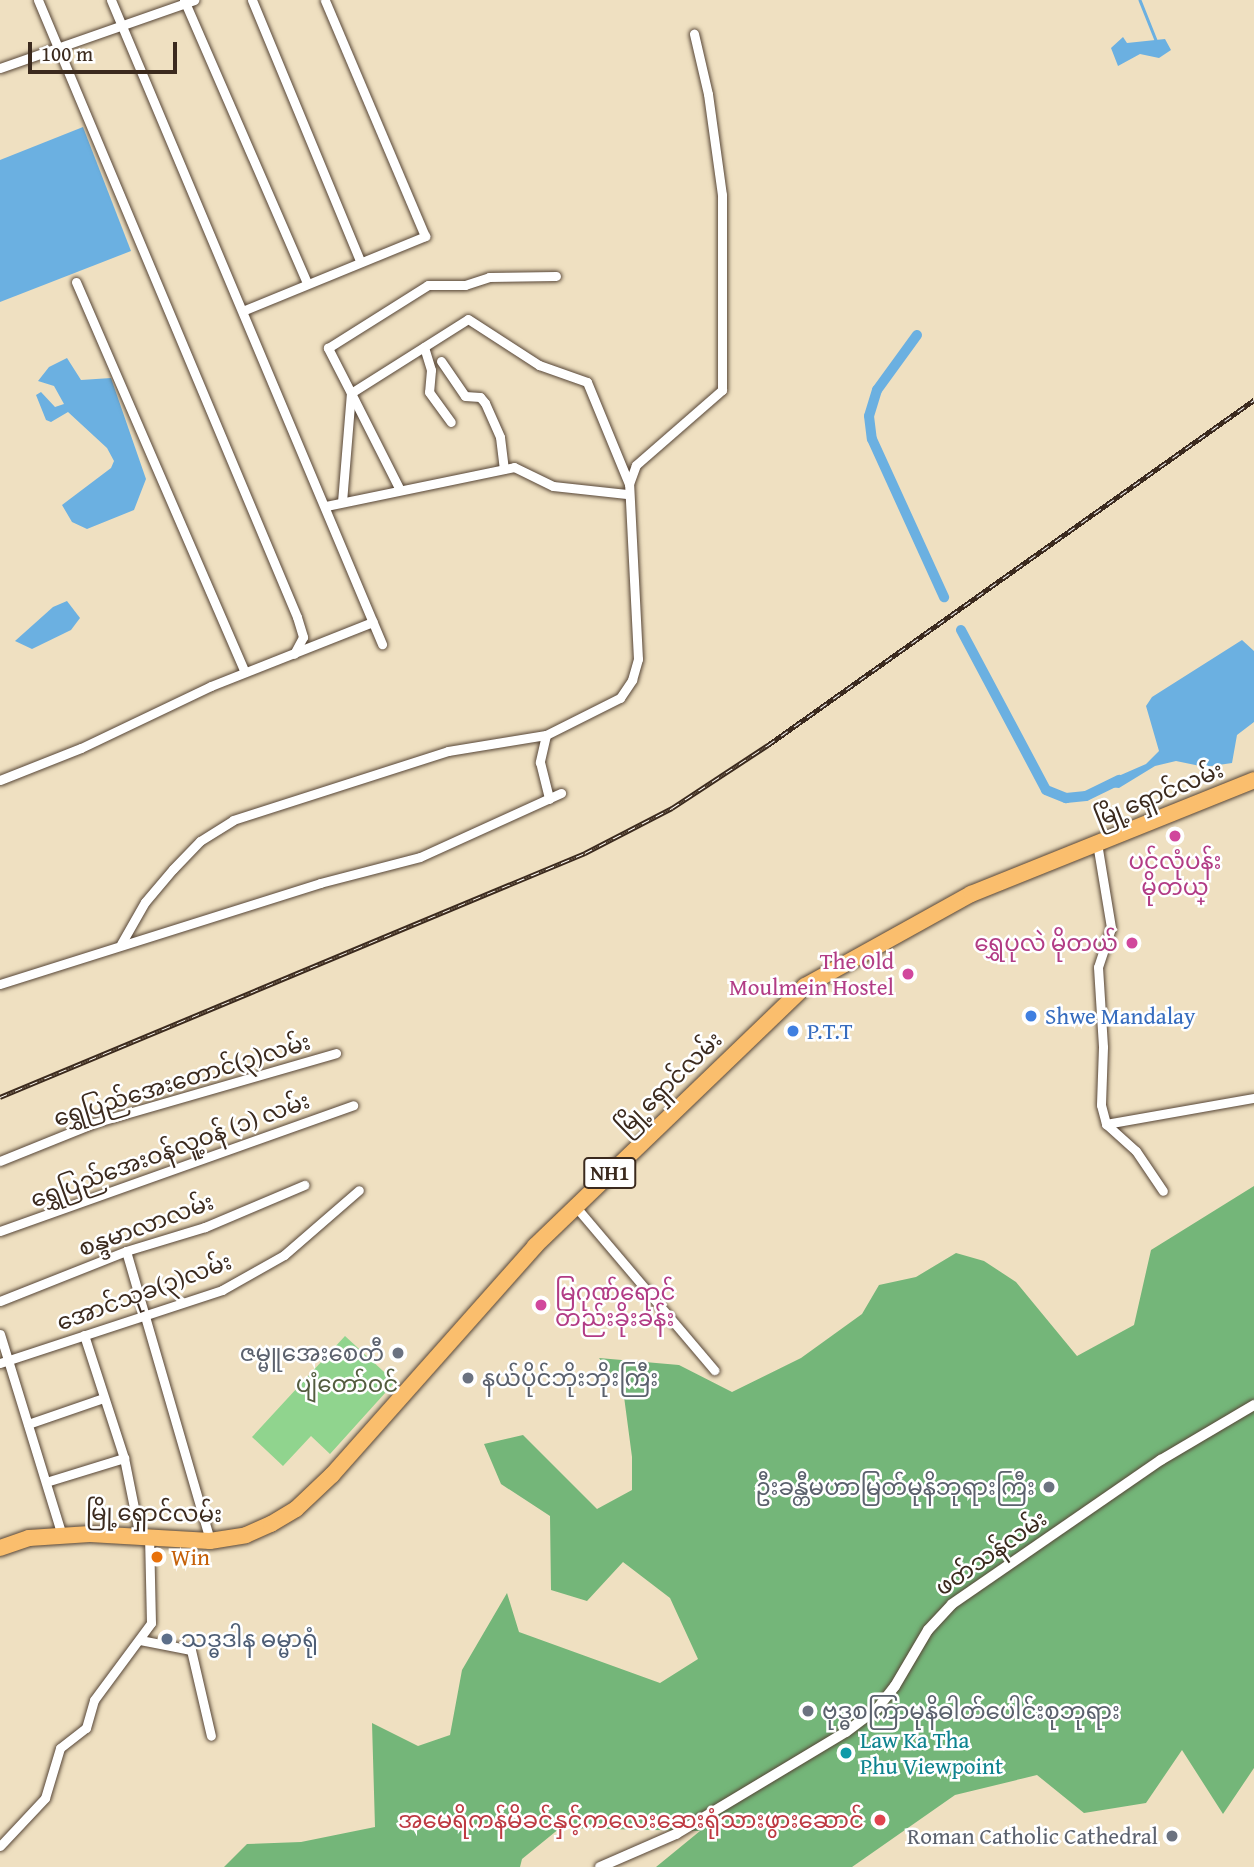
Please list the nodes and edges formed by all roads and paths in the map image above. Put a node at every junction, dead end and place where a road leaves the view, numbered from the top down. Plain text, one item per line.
1 (38, 0) edge
2 (111, 0) edge
3 (252, 0) edge
4 (325, 0) edge
5 (188, 1) edge
6 (121, 27) junction
7 (694, 34) dead end
8 (57, 47) junction
9 (0, 68) edge
10 (360, 261) junction
11 (556, 276) dead end
12 (76, 282) dead end
13 (307, 283) junction
14 (245, 310) junction
15 (424, 347) junction
16 (441, 361) dead end
17 (351, 393) junction
18 (451, 422) dead end
19 (504, 469) junction
20 (628, 489) junction
21 (400, 490) junction
22 (342, 502) junction
23 (326, 506) junction
24 (373, 622) junction
25 (382, 644) dead end
26 (294, 654) junction
27 (244, 673) junction
28 (546, 735) junction
29 (0, 780) edge
30 (1254, 780) edge
31 (561, 793) dead end
32 (549, 799) junction
33 (1097, 843) junction
34 (121, 944) junction
35 (0, 984) edge
36 (336, 1053) dead end
37 (1254, 1098) edge
38 (353, 1105) dead end
39 (1106, 1124) junction
40 (0, 1161) edge
41 (304, 1185) dead end
42 (359, 1190) dead end
43 (1163, 1191) dead end
44 (576, 1207) junction
45 (0, 1231) edge
46 (126, 1251) junction
47 (0, 1301) edge
48 (144, 1314) junction
49 (0, 1334) edge
50 (84, 1335) junction
51 (5, 1362) edge
52 (714, 1370) dead end
53 (103, 1398) junction
54 (1254, 1405) edge
55 (28, 1424) junction
56 (124, 1458) junction
57 (46, 1482) junction
58 (62, 1536) junction
59 (145, 1537) junction
60 (209, 1541) junction
61 (0, 1548) edge
62 (140, 1640) junction
63 (211, 1736) dead end
64 (0, 1846) edge
65 (600, 1867) edge

1 - 8 street
2 - 6 street
3 - 10 street
4 - 10 street
5 - 6 street
5 - 13 street
6 - 8 street
6 - 14 street
7 - 20 street
8 - 9 street
8 - 26 street
10 - 13 street
11 - 17 street
12 - 27 street
13 - 14 street
14 - 23 street
15 - 17 street
15 - 18 street
15 - 20 street
16 - 19 street
17 - 21 street
17 - 22 street
19 - 20 street
19 - 21 street
20 - 28 street
21 - 22 street
22 - 23 street
23 - 24 street
24 - 25 street
24 - 26 street
26 - 27 street
27 - 29 street
28 - 32 street
28 - 34 street
30 - 33 highway, မြို့ရှောင်လမ်း / NH1
31 - 32 street
32 - 34 street
33 - 39 street
33 - 44 highway, မြို့ရှောင်လမ်း / NH1
34 - 35 street
36 - 40 street, ရွှေပြည်အေးတောင်(၃)လမ်း
37 - 39 street
38 - 45 street, ရွှေပြည်အေးဝန်လူ့ဝန် (၁) လမ်း
39 - 43 street
41 - 46 street, စန္ဒမာလာလမ်း
42 - 48 street, အောင်သုခ(၃)လမ်း
44 - 52 street
44 - 60 highway, မြို့ရှောင်လမ်း / NH1
46 - 47 street, စန္ဒမာလာလမ်း
46 - 48 street
48 - 50 street, အောင်သုခ(၃)လမ်း
48 - 60 street
49 - 51 street
50 - 51 street, အောင်သုခ(၃)လမ်း
50 - 53 street
51 - 55 street
53 - 55 street
53 - 56 street
54 - 65 street, ဖတ်သန်လမ်း
55 - 57 street
56 - 57 street
56 - 59 street
57 - 58 street
58 - 59 highway, မြို့ရှောင်လမ်း / NH1
58 - 61 highway, မြို့ရှောင်လမ်း / NH1
59 - 60 highway, မြို့ရှောင်လမ်း / NH1
59 - 62 street
62 - 63 street
62 - 64 street

